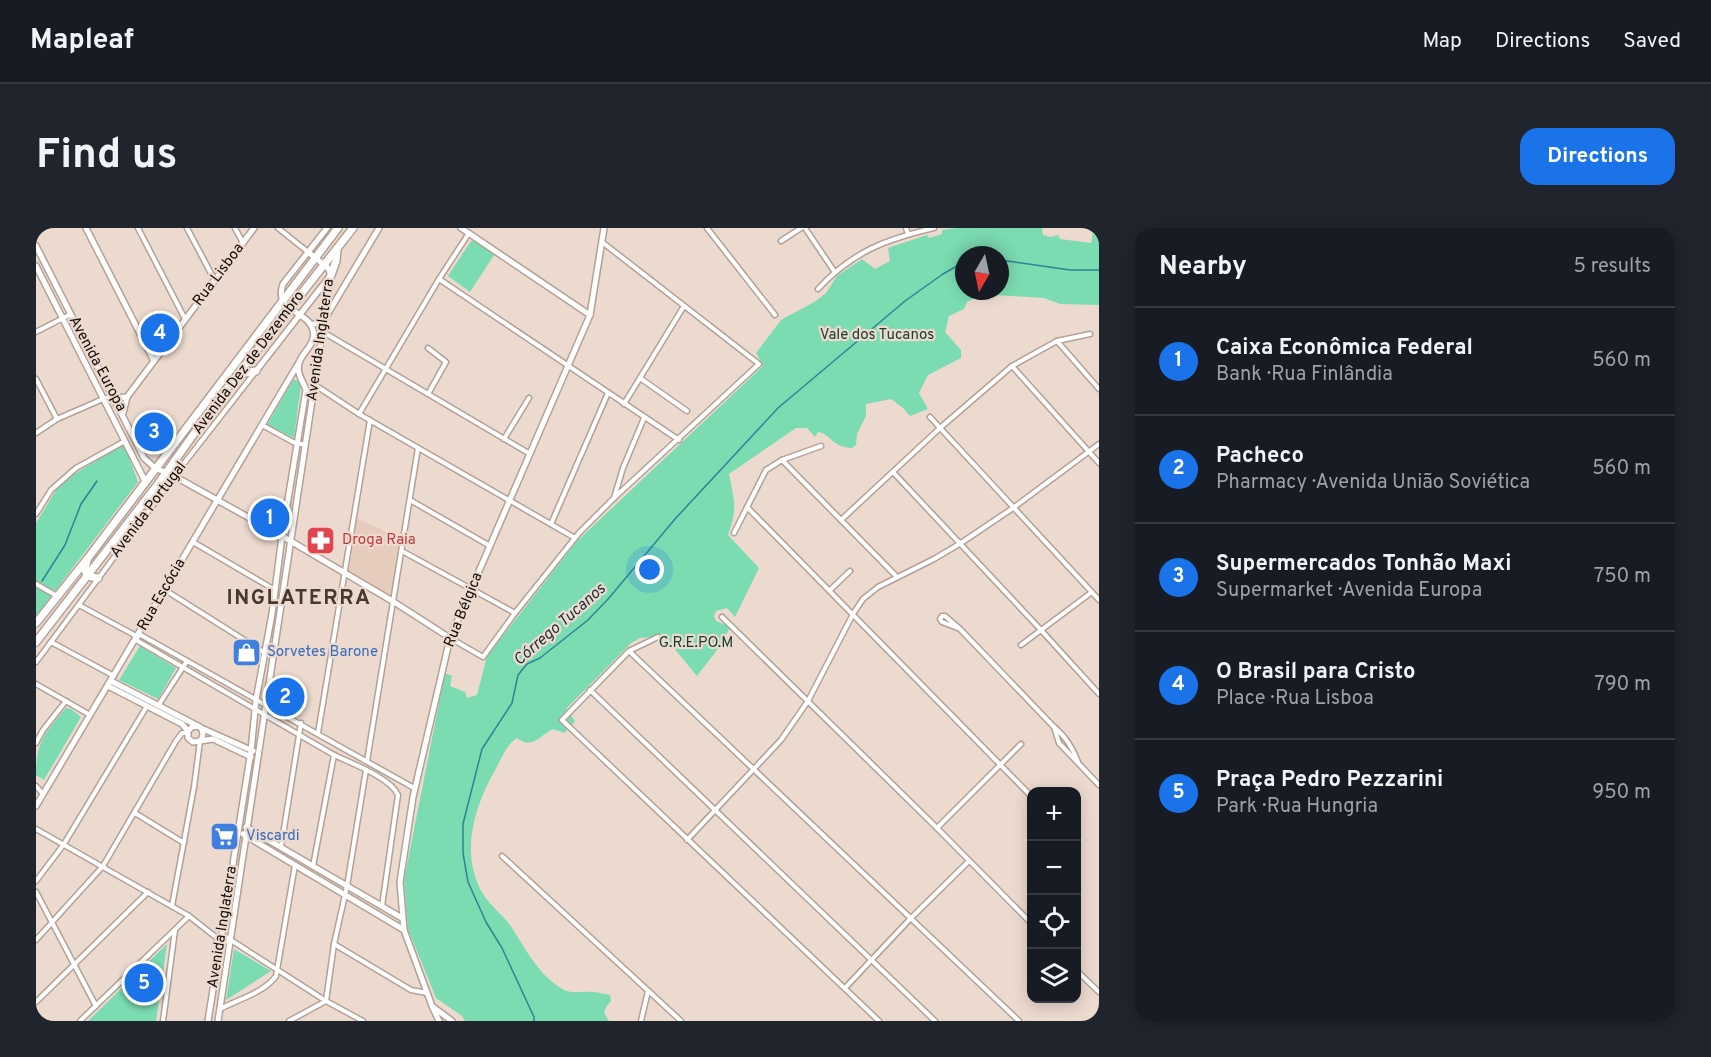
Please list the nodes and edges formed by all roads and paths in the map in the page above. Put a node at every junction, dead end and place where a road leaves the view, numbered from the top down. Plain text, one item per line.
1 (86, 228) edge
2 (138, 228) edge
3 (187, 228) edge
4 (235, 228) edge
5 (254, 228) edge
6 (278, 228) edge
7 (327, 228) edge
8 (339, 228) edge
9 (353, 228) edge
10 (379, 228) edge
11 (461, 228) edge
12 (604, 228) edge
13 (707, 228) edge
14 (803, 228) edge
15 (906, 228) edge
16 (934, 228) edge
17 (469, 233) junction
18 (908, 234) junction
19 (602, 242) junction
20 (781, 242) dead end
21 (243, 243) junction
22 (36, 246) edge
23 (337, 249) junction
24 (308, 252) junction
25 (316, 257) junction
26 (324, 265) junction
27 (36, 266) edge
28 (834, 271) junction
29 (331, 275) junction
30 (439, 279) junction
31 (214, 281) junction
32 (818, 289) dead end
33 (283, 301) junction
34 (684, 306) junction
35 (290, 308) junction
36 (71, 314) junction
37 (590, 315) junction
38 (775, 315) dead end
39 (300, 316) junction
40 (63, 318) junction
41 (185, 319) junction
42 (324, 320) junction
43 (311, 325) junction
44 (36, 332) edge
45 (323, 332) junction
46 (1090, 334) dead end
47 (1057, 341) junction
48 (428, 348) dead end
49 (154, 361) junction
50 (299, 363) junction
51 (568, 366) junction
52 (1012, 366) junction
53 (386, 370) junction
54 (256, 371) junction
55 (238, 374) junction
56 (299, 376) junction
57 (640, 378) junction
58 (36, 380) edge
59 (287, 383) junction
60 (315, 385) junction
61 (306, 387) junction
62 (1099, 389) edge
63 (608, 393) junction
64 (428, 394) junction
65 (127, 397) junction
66 (529, 398) dead end
67 (103, 399) junction
68 (114, 399) junction
69 (624, 404) junction
70 (687, 411) dead end
71 (123, 413) junction
72 (359, 414) junction
73 (930, 417) dead end
74 (644, 418) junction
75 (57, 419) junction
76 (370, 420) junction
77 (262, 425) junction
78 (940, 428) junction
79 (36, 433) edge
80 (504, 439) junction
81 (679, 440) junction
82 (125, 441) junction
83 (296, 443) junction
84 (1099, 444) edge
85 (305, 445) junction
86 (821, 446) dead end
87 (418, 448) junction
88 (1089, 452) junction
89 (530, 454) junction
90 (782, 460) junction
91 (1099, 463) edge
92 (155, 468) junction
93 (892, 471) junction
94 (166, 473) junction
95 (174, 476) junction
96 (145, 481) junction
97 (614, 498) junction
98 (218, 500) junction
99 (410, 500) junction
100 (510, 500) junction
101 (747, 507) junction
102 (1013, 508) junction
103 (36, 514) edge
104 (841, 520) junction
105 (550, 524) junction
106 (734, 533) dead end
107 (282, 536) junction
108 (575, 538) junction
109 (193, 542) junction
110 (290, 542) junction
111 (961, 543) junction
112 (490, 547) junction
113 (402, 551) junction
114 (88, 558) junction
115 (850, 571) dead end
116 (345, 574) junction
117 (87, 576) junction
118 (98, 578) junction
119 (897, 578) junction
120 (36, 584) edge
121 (165, 590) junction
122 (276, 590) junction
123 (830, 590) junction
124 (472, 591) junction
125 (1092, 592) junction
126 (57, 596) junction
127 (1099, 600) edge
128 (394, 602) junction
129 (79, 605) junction
130 (515, 613) junction
131 (272, 614) junction
132 (853, 614) junction
133 (279, 615) junction
134 (55, 617) junction
135 (722, 617) dead end
136 (952, 621) junction
137 (271, 622) junction
138 (36, 623) edge
139 (278, 624) junction
140 (948, 626) junction
141 (960, 629) junction
142 (1041, 630) junction
143 (658, 636) dead end
144 (138, 637) junction
145 (450, 638) junction
146 (36, 642) edge
147 (51, 642) junction
148 (1021, 645) dead end
149 (629, 651) junction
150 (265, 653) junction
151 (187, 661) junction
152 (36, 662) edge
153 (183, 667) junction
154 (111, 681) junction
155 (36, 684) edge
156 (590, 690) junction
157 (1099, 694) edge
158 (256, 700) junction
159 (66, 701) junction
160 (808, 701) junction
161 (158, 705) junction
162 (265, 705) junction
163 (147, 706) junction
164 (255, 708) junction
165 (264, 713) junction
166 (91, 716) junction
167 (301, 723) junction
168 (1053, 726) junction
169 (199, 727) junction
170 (187, 732) junction
171 (318, 733) junction
172 (300, 734) junction
173 (1064, 736) junction
174 (1057, 739) junction
175 (200, 741) junction
176 (36, 743) edge
177 (1021, 744) dead end
178 (1073, 748) junction
179 (1067, 753) junction
180 (251, 754) junction
181 (334, 755) junction
182 (259, 756) junction
183 (367, 761) junction
184 (1078, 762) junction
185 (1001, 765) junction
186 (366, 770) junction
187 (755, 770) junction
188 (1099, 784) edge
189 (36, 786) edge
190 (414, 788) junction
191 (1027, 792) edge
192 (43, 794) junction
193 (36, 806) edge
194 (716, 811) junction
195 (135, 813) junction
196 (240, 826) junction
197 (248, 827) junction
198 (937, 828) junction
199 (36, 829) edge
200 (238, 834) junction
201 (246, 835) junction
202 (687, 840) junction
203 (184, 843) junction
204 (64, 844) junction
205 (281, 847) junction
206 (502, 856) dead end
207 (969, 861) junction
208 (296, 864) junction
209 (103, 866) junction
210 (313, 866) junction
211 (36, 881) edge
212 (347, 886) junction
213 (36, 892) edge
214 (148, 892) junction
215 (345, 894) junction
216 (172, 906) junction
217 (382, 906) junction
218 (189, 916) junction
219 (402, 918) junction
220 (911, 918) junction
221 (1027, 919) edge
222 (53, 924) junction
223 (175, 930) junction
224 (404, 930) junction
225 (220, 939) junction
226 (36, 940) edge
227 (164, 940) junction
228 (230, 941) junction
229 (334, 944) junction
230 (172, 948) junction
231 (871, 960) junction
232 (74, 963) junction
233 (277, 969) junction
234 (1081, 974) edge
235 (845, 988) junction
236 (648, 991) junction
237 (1099, 992) edge
238 (428, 993) junction
239 (326, 1000) junction
240 (36, 1002) edge
241 (96, 1006) junction
242 (432, 1006) junction
243 (219, 1009) junction
244 (80, 1021) edge
245 (163, 1021) edge
246 (208, 1021) edge
247 (218, 1021) edge
248 (289, 1021) edge
249 (363, 1021) edge
250 (439, 1021) edge
251 (452, 1021) edge
252 (641, 1021) edge
253 (681, 1021) edge
254 (879, 1021) edge
255 (935, 1021) edge
256 (1019, 1021) edge

1 - 49 street
2 - 41 street
3 - 31 street
4 - 21 street
5 - 21 street, Rua Lisboa
6 - 24 street
7 - 24 street
8 - 25 highway, Avenida Dez de Dezembro
9 - 23 highway, Avenida Dez de Dezembro
10 - 42 street
11 - 17 street
12 - 19 street, Rua Bélgica
13 - 38 street
14 - 20 street
14 - 28 street
15 - 18 street
16 - 18 street
17 - 30 street
17 - 37 street
18 - 28 street
19 - 34 street
19 - 37 street, Rua Bélgica
21 - 31 street, Rua Lisboa
22 - 36 street, Avenida Europa
23 - 26 highway, Avenida Dez de Dezembro
23 - 29 highway
24 - 25 street, Avenida Inglaterra
24 - 33 street
25 - 26 street, Avenida Inglaterra
25 - 33 highway, Avenida Dez de Dezembro
26 - 29 street, Avenida Inglaterra
26 - 35 highway, Avenida Dez de Dezembro
27 - 40 street, Avenida Europa
28 - 32 street
29 - 39 street, Avenida Portugal
29 - 42 street, Avenida Inglaterra
30 - 51 street
30 - 53 street
31 - 41 street, Rua Lisboa
33 - 35 street, Avenida Inglaterra
33 - 92 highway, Avenida Dez de Dezembro
34 - 57 street
34 - 81 street
35 - 39 street, Avenida Inglaterra
35 - 55 highway, Avenida Dez de Dezembro
36 - 40 street
36 - 68 street, Avenida Europa
37 - 51 street, Rua Bélgica
39 - 43 street, Avenida Inglaterra
39 - 54 street, Avenida Portugal
40 - 44 street
40 - 67 street, Avenida Europa
41 - 49 street, Rua Lisboa
42 - 43 street
42 - 45 street, Avenida Inglaterra
43 - 50 street, Avenida Inglaterra
45 - 53 street
45 - 60 street, Avenida Inglaterra
46 - 47 street
47 - 52 street
47 - 62 street
48 - 64 street
49 - 65 street, Rua Lisboa
50 - 56 street, Avenida Inglaterra
50 - 59 street, Rua Escócia
51 - 63 street
51 - 89 street, Rua Bélgica
52 - 78 street
52 - 88 street
53 - 64 street
53 - 72 street
54 - 55 highway
54 - 95 street, Avenida Portugal
55 - 94 highway, Avenida Dez de Dezembro
56 - 59 street, Rua Escócia
56 - 61 street, Avenida Inglaterra
57 - 69 street
57 - 70 street
58 - 75 street
59 - 77 street, Rua Escócia
60 - 61 street
60 - 72 street
60 - 85 street, Avenida Inglaterra
61 - 83 street, Avenida Inglaterra
63 - 69 street
63 - 105 street
64 - 80 street
65 - 68 street
65 - 71 street
66 - 80 street
67 - 68 street
67 - 75 street
67 - 82 street, Avenida Europa
68 - 71 street, Avenida Europa
69 - 74 street
71 - 92 street, Avenida Europa
72 - 76 street
73 - 78 street
74 - 81 street
74 - 97 street
75 - 79 street
76 - 87 street
76 - 116 street
77 - 83 street
77 - 98 street, Rua Escócia
78 - 93 street
78 - 102 street
80 - 89 street
81 - 97 street
82 - 96 street, Avenida Europa
82 - 103 street
83 - 85 street
83 - 107 street, Avenida Inglaterra
84 - 88 street
85 - 110 street, Avenida Inglaterra
86 - 90 street
87 - 99 street
87 - 100 street
88 - 91 street
88 - 102 street
89 - 100 street, Rua Bélgica
90 - 101 street
90 - 104 street
92 - 94 street, Avenida Europa
92 - 96 highway, Avenida Dez de Dezembro
93 - 104 street
93 - 111 street
94 - 95 street, Avenida Europa
94 - 117 highway, Avenida Dez de Dezembro
95 - 98 street, Avenida Europa
95 - 118 street, Avenida Portugal
96 - 114 highway, Avenida Dez de Dezembro
97 - 108 street
98 - 107 street, Avenida Europa
98 - 109 street, Rua Escócia
99 - 112 street
99 - 113 street
100 - 105 street
100 - 112 street, Rua Bélgica
101 - 106 street
101 - 123 street
102 - 111 street
102 - 125 street
104 - 119 street
105 - 108 street
107 - 110 street, Avenida Europa
107 - 122 street, Avenida Inglaterra
108 - 130 street
109 - 121 street, Rua Escócia
109 - 122 street
110 - 116 street, Avenida Europa
110 - 133 street, Avenida Inglaterra
111 - 119 street
111 - 142 street
112 - 124 street, Rua Bélgica
113 - 124 street
113 - 128 street
114 - 117 highway
114 - 126 highway, Avenida Dez de Dezembro
115 - 123 street
116 - 128 street, Avenida Europa
116 - 171 street
117 - 118 highway
117 - 134 highway, Avenida Dez de Dezembro
118 - 129 street, Avenida Portugal
119 - 132 street
120 - 126 street
121 - 144 street, Rua Escócia
121 - 150 street
122 - 131 street, Avenida Inglaterra
123 - 132 street
124 - 130 street
124 - 145 street, Rua Bélgica
125 - 127 street
125 - 142 street
126 - 134 highway
126 - 138 highway, Avenida Dez de Dezembro
128 - 145 street, Avenida Europa
128 - 183 street
129 - 144 street
129 - 147 street, Avenida Portugal
130 - 145 street
131 - 133 street
131 - 137 street, Avenida Inglaterra
132 - 160 street
132 - 185 street
133 - 139 street, Avenida Inglaterra
134 - 146 highway, Avenida Dez de Dezembro
135 - 160 street
136 - 140 street
136 - 140 street
136 - 141 street
137 - 139 street
137 - 150 street, Avenida Inglaterra
139 - 162 street, Avenida Inglaterra
140 - 141 street
141 - 168 street
142 - 148 street
142 - 157 street
143 - 149 street
144 - 151 street
144 - 153 street
144 - 154 street, Rua Escócia
145 - 190 street, Rua Bélgica
147 - 152 street, Avenida Portugal
147 - 154 street
149 - 156 street
149 - 187 street
150 - 158 street, Avenida Inglaterra
151 - 153 street
151 - 158 street
153 - 161 street
153 - 164 street
154 - 161 street
154 - 163 street
154 - 166 street, Rua Escócia
155 - 159 street
156 - 194 street
156 - 202 street
158 - 162 street
158 - 164 street, Avenida Inglaterra
159 - 166 street
159 - 176 street
160 - 187 street
160 - 198 street
161 - 169 street
162 - 165 street, Avenida Inglaterra
162 - 167 street
163 - 170 street
163 - 204 street
164 - 165 street
164 - 180 street, Avenida Inglaterra
165 - 172 street
165 - 182 street, Avenida Inglaterra
166 - 192 street, Rua Escócia
167 - 171 street
167 - 172 street
168 - 173 street
168 - 174 street
169 - 170 street
169 - 175 street
169 - 180 street
170 - 175 street
170 - 195 street
171 - 183 street
172 - 181 street
172 - 205 street
173 - 174 street
173 - 178 street
174 - 179 street
175 - 180 street
175 - 203 street
177 - 185 street
178 - 179 street
178 - 184 street
179 - 184 street
180 - 182 street
180 - 196 street, Avenida Inglaterra
181 - 186 street
181 - 210 street
182 - 197 street, Avenida Inglaterra
183 - 190 street
184 - 188 street
185 - 191 street
185 - 198 street
186 - 212 street
186 - 217 street
187 - 194 street
187 - 220 street
189 - 192 street
190 - 219 street, Rua Bélgica
192 - 193 street, Rua Escócia
194 - 202 street
194 - 231 street
195 - 203 street
195 - 209 street
196 - 197 street
196 - 200 street, Avenida Inglaterra
197 - 201 street, Avenida Inglaterra
197 - 205 street
198 - 207 street
199 - 204 street
200 - 201 street
200 - 225 street, Avenida Inglaterra
201 - 208 street
201 - 228 street, Avenida Inglaterra
202 - 235 street
203 - 216 street
204 - 209 street
204 - 211 street
205 - 210 street
206 - 236 street
207 - 220 street
207 - 221 street
208 - 215 street
208 - 233 street
209 - 214 street
209 - 222 street
210 - 212 street
212 - 215 street
212 - 217 street
213 - 222 street
214 - 216 street
214 - 232 street
215 - 224 street
215 - 229 street
216 - 218 street
217 - 219 street
218 - 223 street
218 - 225 street
219 - 224 street, Rua Bélgica
220 - 231 street
220 - 256 street
222 - 226 street
222 - 232 street
223 - 227 street
223 - 230 street
224 - 238 street, Rua Bélgica
225 - 228 street
225 - 246 street, Avenida Inglaterra
227 - 230 street
227 - 241 street
228 - 233 street
228 - 243 street, Avenida Inglaterra
229 - 238 street
229 - 239 street
230 - 245 street
231 - 235 street
231 - 255 street
232 - 240 street
232 - 241 street
233 - 239 street
233 - 243 street
234 - 237 street
235 - 254 street
236 - 252 street
236 - 253 street
238 - 242 street, Rua Bélgica
239 - 248 street
239 - 249 street
241 - 244 street
242 - 250 street, Rua Bélgica
242 - 251 street
243 - 247 street, Avenida Inglaterra

